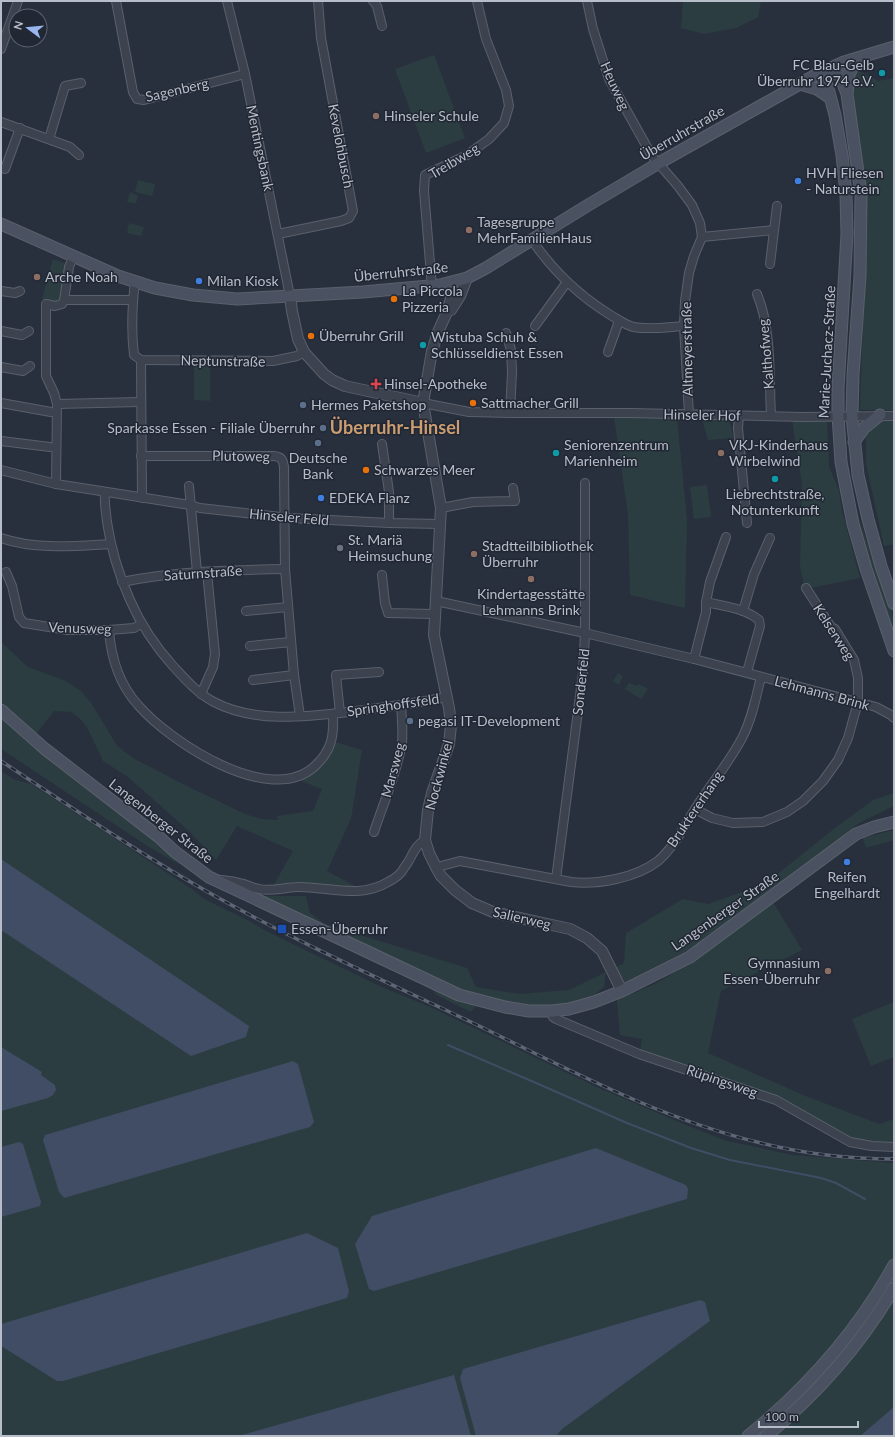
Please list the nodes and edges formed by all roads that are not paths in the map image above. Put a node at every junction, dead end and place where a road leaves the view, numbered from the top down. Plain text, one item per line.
1 (18, 1) edge
2 (116, 1) edge
3 (227, 1) edge
4 (318, 1) edge
5 (373, 1) edge
6 (477, 1) edge
7 (587, 1) edge
8 (382, 26) dead end
9 (894, 47) edge
10 (1, 48) edge
11 (857, 59) junction
12 (831, 68) junction
13 (245, 74) junction
14 (81, 83) dead end
15 (800, 84) junction
16 (847, 94) junction
17 (829, 97) junction
18 (1, 122) edge
19 (20, 128) junction
20 (49, 139) junction
21 (78, 155) dead end
22 (659, 163) junction
23 (5, 169) dead end
24 (777, 206) dead end
25 (1, 224) edge
26 (774, 230) junction
27 (278, 234) junction
28 (702, 237) junction
29 (532, 240) junction
30 (74, 256) junction
31 (770, 264) dead end
32 (467, 278) junction
33 (135, 282) junction
34 (567, 282) junction
35 (449, 283) junction
36 (432, 286) junction
37 (1, 291) edge
38 (20, 292) dead end
39 (757, 294) dead end
40 (290, 296) junction
41 (64, 300) junction
42 (133, 300) junction
43 (447, 312) junction
44 (619, 321) junction
45 (535, 326) dead end
46 (684, 326) junction
47 (1, 331) edge
48 (30, 331) dead end
49 (506, 333) dead end
50 (304, 352) junction
51 (608, 352) dead end
52 (140, 360) junction
53 (30, 366) dead end
54 (1, 367) edge
55 (140, 402) junction
56 (1, 403) edge
57 (423, 403) junction
58 (57, 404) junction
59 (51, 412) dead end
60 (510, 413) junction
61 (689, 414) junction
62 (838, 415) junction
63 (852, 415) junction
64 (880, 415) junction
65 (739, 416) junction
66 (771, 416) junction
67 (894, 416) edge
68 (1, 441) edge
69 (854, 442) junction
70 (382, 444) dead end
71 (50, 447) dead end
72 (141, 456) junction
73 (1, 470) edge
74 (585, 483) dead end
75 (56, 484) junction
76 (189, 486) dead end
77 (513, 488) dead end
78 (105, 492) junction
79 (142, 498) junction
80 (190, 506) junction
81 (441, 508) junction
82 (284, 518) junction
83 (747, 523) dead end
84 (389, 524) junction
85 (441, 524) junction
86 (726, 537) dead end
87 (1, 538) edge
88 (770, 538) dead end
89 (111, 544) junction
90 (285, 569) junction
91 (6, 572) dead end
92 (197, 572) junction
93 (207, 572) junction
94 (382, 575) dead end
95 (122, 582) junction
96 (806, 588) dead end
97 (436, 601) junction
98 (706, 602) junction
99 (894, 604) edge
100 (288, 607) junction
101 (246, 611) dead end
102 (743, 611) junction
103 (434, 614) junction
104 (141, 624) junction
105 (109, 630) junction
106 (585, 633) junction
107 (291, 642) junction
108 (250, 646) dead end
109 (894, 651) edge
110 (694, 659) junction
111 (379, 672) dead end
112 (747, 672) junction
113 (294, 675) junction
114 (761, 677) junction
115 (253, 680) dead end
116 (201, 694) junction
117 (447, 697) junction
118 (858, 702) junction
119 (401, 706) junction
120 (1, 710) edge
121 (336, 713) junction
122 (300, 716) junction
123 (894, 718) edge
124 (695, 809) junction
125 (894, 815) edge
126 (894, 822) edge
127 (874, 827) junction
128 (374, 832) dead end
129 (426, 840) junction
130 (437, 869) junction
131 (208, 877) junction
132 (556, 879) junction
133 (622, 991) junction
134 (552, 1011) junction
135 (894, 1147) edge
136 (894, 1265) edge
137 (894, 1288) edge
138 (748, 1436) edge
139 (766, 1436) edge

1 - 10 street
2 - 13 street, Sagenberg
3 - 13 street, Mentingsbank
4 - 27 street, Kevelohbusch
5 - 8 street
6 - 36 street, Treibweg
7 - 22 street, Heuweg
9 - 11 main road, Überruhrstraße
11 - 12 main road, Überruhrstraße
11 - 16 main road, Marie-Juchacz-Straße
12 - 15 main road, Überruhrstraße
12 - 16 main road, Marie-Juchacz-Straße
12 - 17 main road, Marie-Juchacz-Straße
13 - 27 street, Mentingsbank
14 - 20 street
15 - 17 main road
15 - 22 main road, Überruhrstraße
16 - 63 main road, Marie-Juchacz-Straße
17 - 62 main road, Marie-Juchacz-Straße
18 - 19 street
19 - 20 street
19 - 23 street
20 - 21 street
22 - 28 street
22 - 29 main road, Überruhrstraße
24 - 26 street
25 - 30 main road, Überruhrstraße
26 - 28 street
26 - 31 street
27 - 40 street, Mentingsbank
28 - 46 street, Altmeyerstraße
29 - 32 main road, Überruhrstraße
29 - 34 street
30 - 33 main road, Überruhrstraße
30 - 41 street
32 - 35 main road, Überruhrstraße
32 - 43 street, Nockwinkel
33 - 40 main road, Überruhrstraße
33 - 42 street
34 - 44 street
34 - 45 street
35 - 36 main road, Überruhrstraße
35 - 43 street, Nockwinkel
36 - 40 main road, Überruhrstraße
37 - 38 street
39 - 66 street, Kalthofweg
40 - 50 street
41 - 42 street
41 - 58 street
42 - 52 street
43 - 57 street, Nockwinkel
44 - 46 street
44 - 51 street
46 - 61 street, Altmeyerstraße
47 - 48 street
49 - 60 street
50 - 52 street, Neptunstraße
50 - 57 street
52 - 55 street
53 - 54 street
55 - 58 street
55 - 72 street
56 - 59 street
57 - 60 street, Hinseler Hof
57 - 81 street, Nockwinkel
58 - 75 street
60 - 61 street, Hinseler Hof
61 - 65 street, Hinseler Hof
62 - 63 street, Hinseler Hof
62 - 66 street, Hinseler Hof
62 - 109 main road, Marie-Juchacz-Straße
63 - 64 street, Hinseler Hof
63 - 69 main road, Marie-Juchacz-Straße
64 - 67 street, Hinseler Hof
64 - 69 main road
65 - 66 street, Hinseler Hof
65 - 83 street
68 - 71 street
69 - 99 main road, Marie-Juchacz-Straße
70 - 84 street
72 - 79 street
72 - 82 street, Plutoweg
73 - 75 street, Hinseler Feld
74 - 106 street, Sonderfeld
75 - 78 street, Hinseler Feld
76 - 80 street
77 - 81 street
78 - 79 street, Hinseler Feld
78 - 89 street, Springhoffsfeld
79 - 80 street, Hinseler Feld
80 - 82 street, Hinseler Feld
80 - 92 street
81 - 85 street, Nockwinkel
82 - 84 street, Hinseler Feld
82 - 90 street
84 - 85 street, Hinseler Feld
85 - 97 street, Nockwinkel
86 - 98 street
87 - 89 street
88 - 102 street
89 - 95 street, Springhoffsfeld
90 - 93 street, Saturnstraße
90 - 100 street
91 - 105 street, Venusweg
92 - 93 street, Saturnstraße
92 - 95 street, Saturnstraße
93 - 116 street
94 - 103 street
95 - 104 street, Springhoffsfeld
96 - 118 street, Kelserweg
97 - 103 street, Nockwinkel
97 - 106 street, Lehmanns Brink
98 - 102 street
98 - 110 street
100 - 101 street
100 - 107 street
102 - 112 street
103 - 117 street, Nockwinkel
104 - 105 street, Venusweg
104 - 116 street, Springhoffsfeld
105 - 121 street
106 - 110 street, Lehmanns Brink
106 - 132 street, Sonderfeld
107 - 108 street
107 - 113 street
110 - 112 street, Lehmanns Brink
111 - 121 street, Springhoffsfeld
112 - 114 street, Lehmanns Brink
113 - 115 street
113 - 122 street
114 - 118 street, Lehmanns Brink
114 - 124 street, Bruktererhang
116 - 122 street, Springhoffsfeld
117 - 119 street, Springhoffsfeld
117 - 129 street, Nockwinkel
118 - 123 street, Lehmanns Brink
118 - 124 street, Kelserweg
119 - 121 street, Springhoffsfeld
119 - 128 street, Marsweg
120 - 131 main road, Langenberger Straße
121 - 122 street, Springhoffsfeld
124 - 132 street, Bruktererhang
125 - 127 main road, Langenberger Straße
126 - 127 main road, Langenberger Straße
127 - 133 main road, Langenberger Straße
129 - 130 street, Salierweg
129 - 131 street
130 - 132 street, Bruktererhang
130 - 133 street, Salierweg
131 - 134 main road, Langenberger Straße
133 - 134 main road, Langenberger Straße
134 - 135 street, Rüpingsweg
136 - 138 main road
137 - 139 main road

